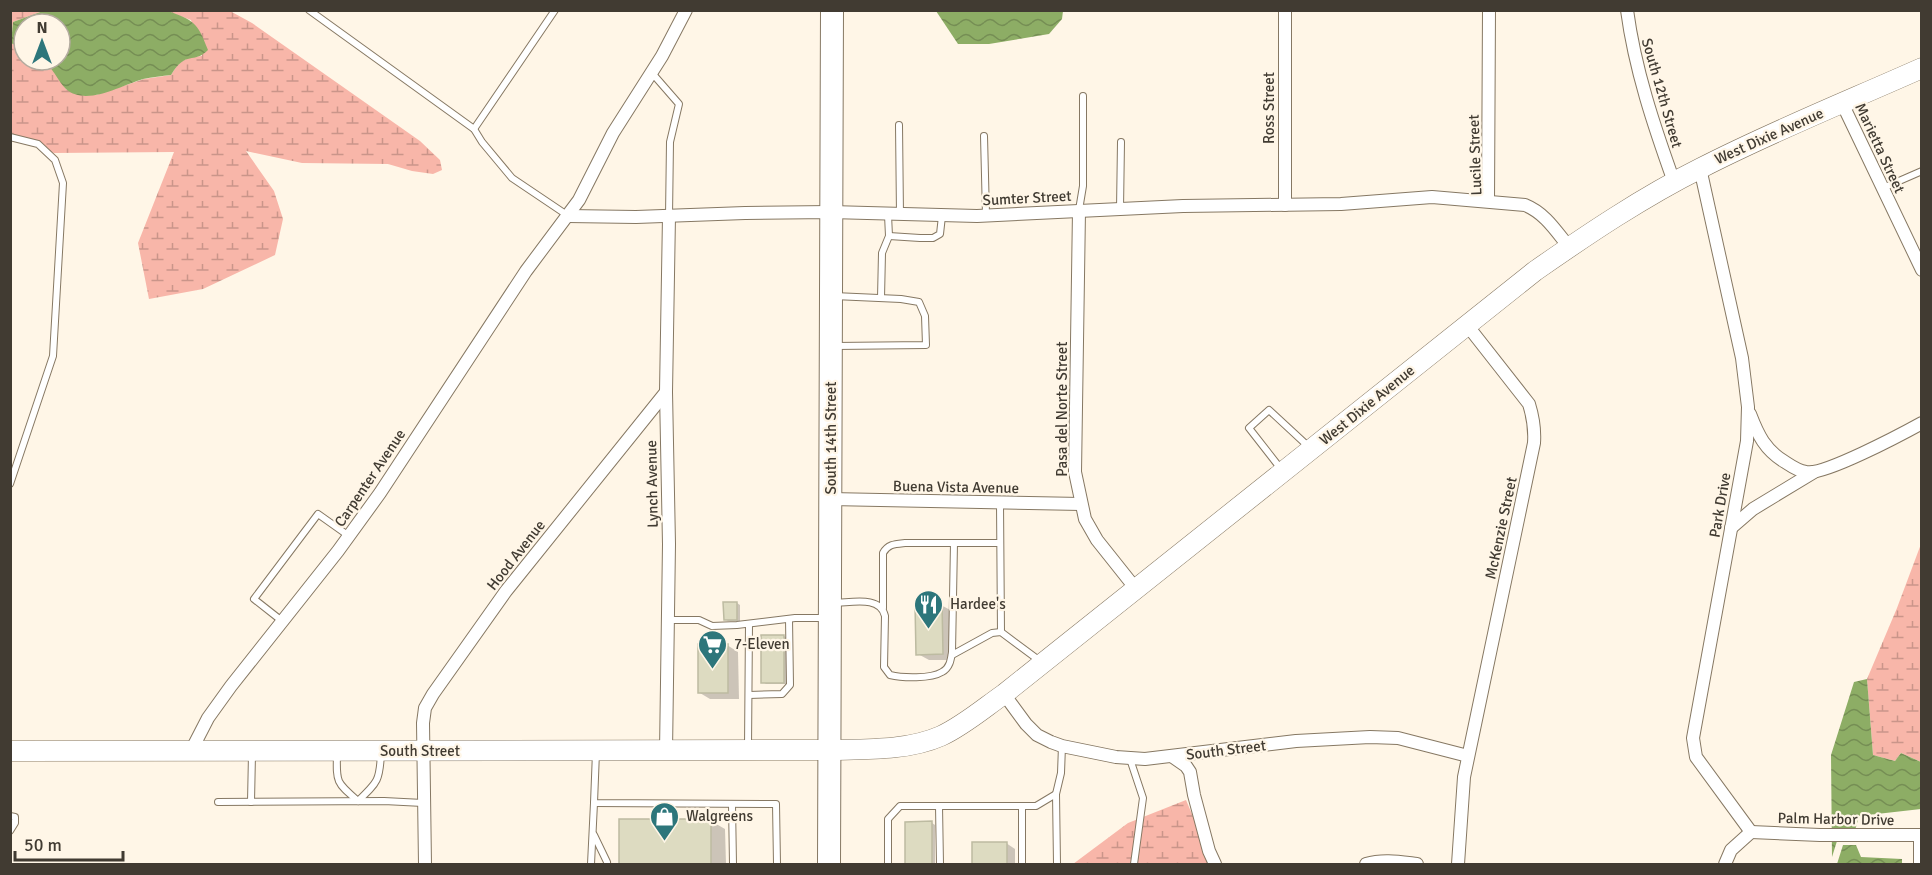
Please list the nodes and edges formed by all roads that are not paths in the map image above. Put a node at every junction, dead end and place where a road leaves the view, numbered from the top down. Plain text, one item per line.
1 (309, 10) edge
2 (555, 10) edge
3 (686, 10) edge
4 (832, 10) edge
5 (1285, 10) edge
6 (1489, 10) edge
7 (1627, 10) edge
8 (1922, 68) edge
9 (652, 73) junction
10 (1083, 96) dead end
11 (1842, 103) junction
12 (899, 125) dead end
13 (474, 129) junction
14 (984, 136) dead end
15 (10, 137) edge
16 (1121, 142) dead end
17 (1700, 168) junction
18 (1922, 171) edge
19 (1674, 183) junction
20 (1883, 189) junction
21 (1488, 200) junction
22 (1285, 205) junction
23 (1120, 209) junction
24 (1079, 211) junction
25 (831, 212) junction
26 (894, 215) junction
27 (986, 215) junction
28 (568, 216) junction
29 (669, 216) junction
30 (942, 216) junction
31 (889, 236) junction
32 (1569, 248) junction
33 (1922, 270) edge
34 (831, 296) junction
35 (881, 298) junction
36 (1467, 325) junction
37 (831, 346) junction
38 (666, 392) junction
39 (1748, 408) junction
40 (1922, 423) edge
41 (1311, 449) junction
42 (1283, 472) junction
43 (1814, 472) junction
44 (10, 484) edge
45 (830, 499) junction
46 (1000, 503) junction
47 (1080, 504) junction
48 (1731, 528) junction
49 (349, 536) junction
50 (954, 543) junction
51 (1000, 543) junction
52 (1136, 589) junction
53 (883, 608) junction
54 (830, 610) junction
55 (789, 619) junction
56 (667, 620) junction
57 (282, 621) junction
58 (749, 624) junction
59 (1001, 632) junction
60 (952, 655) junction
61 (1043, 663) junction
62 (1004, 694) junction
63 (749, 695) junction
64 (1062, 746) junction
65 (829, 750) junction
66 (10, 751) edge
67 (191, 751) junction
68 (252, 751) junction
69 (337, 751) junction
70 (381, 751) junction
71 (424, 751) junction
72 (596, 751) junction
73 (666, 751) junction
74 (748, 751) junction
75 (1468, 756) junction
76 (1173, 757) junction
77 (1130, 758) junction
78 (1056, 794) junction
79 (358, 801) junction
80 (218, 802) dead end
81 (251, 802) junction
82 (423, 804) junction
83 (594, 804) junction
84 (732, 805) junction
85 (939, 806) junction
86 (1022, 806) junction
87 (10, 816) edge
88 (10, 831) edge
89 (592, 832) junction
90 (1751, 832) junction
91 (1921, 835) edge
92 (607, 862) dead end
93 (425, 864) edge
94 (591, 864) edge
95 (734, 864) edge
96 (777, 864) edge
97 (829, 864) edge
98 (888, 864) edge
99 (940, 864) edge
100 (1022, 864) edge
101 (1057, 864) edge
102 (1134, 864) edge
103 (1215, 864) edge
104 (1366, 864) edge
105 (1417, 864) edge
106 (1458, 864) edge
107 (1725, 864) edge
108 (1920, 864) edge

1 - 13 lane
2 - 13 lane
3 - 9 street
4 - 25 highway, South 14th Street
5 - 22 street, Ross Street
6 - 21 street, Lucile Street
7 - 19 street, South 12th Street
8 - 11 main road, West Dixie Avenue
9 - 28 street
9 - 29 lane
10 - 24 lane
11 - 17 main road, West Dixie Avenue
11 - 20 street, Marietta Street
12 - 26 lane
13 - 28 lane
14 - 27 lane
15 - 44 lane
16 - 23 lane
17 - 19 main road, West Dixie Avenue
17 - 39 street, Park Drive
18 - 20 lane
19 - 32 main road, West Dixie Avenue
20 - 33 street, Marietta Street
21 - 22 street, Sumter Street
21 - 32 street, Lucile Street
22 - 23 street, Sumter Street
23 - 24 street, Sumter Street
24 - 27 street, Sumter Street
24 - 47 street, Pasa del Norte Street
25 - 26 street, Sumter Street
25 - 29 street, Sumter Street
25 - 34 highway, South 14th Street
26 - 30 street, Sumter Street
26 - 31 lane
27 - 30 street, Sumter Street
28 - 29 street, Sumter Street
28 - 49 street, Carpenter Avenue
29 - 38 street, Lynch Avenue
30 - 31 lane
31 - 35 lane
32 - 36 main road, West Dixie Avenue
34 - 35 lane
34 - 37 highway, South 14th Street
35 - 37 lane
36 - 41 main road, West Dixie Avenue
36 - 75 street, McKenzie Street
37 - 45 highway, South 14th Street
38 - 56 street, Lynch Avenue
38 - 71 street, Hood Avenue
39 - 43 street
39 - 48 street, Park Drive
40 - 43 street
41 - 42 main road, West Dixie Avenue
41 - 42 lane
42 - 52 main road, West Dixie Avenue
43 - 48 street
45 - 46 street, Buena Vista Avenue
45 - 54 highway, South 14th Street
46 - 47 street, Buena Vista Avenue
46 - 51 lane
47 - 52 street, Pasa del Norte Street
48 - 90 street, Park Drive
49 - 57 street, Carpenter Avenue
49 - 57 lane
50 - 51 lane
50 - 53 lane
50 - 60 lane
51 - 59 lane
52 - 61 main road, West Dixie Avenue
53 - 54 lane
53 - 60 lane
54 - 55 lane
54 - 65 highway, South 14th Street
55 - 58 lane
55 - 63 lane
56 - 58 lane
56 - 73 street, Lynch Avenue
57 - 67 street, Carpenter Avenue
58 - 63 lane
59 - 60 lane
59 - 61 lane
61 - 62 main road, West Dixie Avenue
62 - 64 street, South Street
62 - 65 main road, West Dixie Avenue
63 - 74 lane
64 - 77 street, South Street
64 - 78 lane
65 - 74 main road, South Street
65 - 97 highway, South 14th Street
66 - 67 main road, South Street
67 - 68 main road, South Street
68 - 69 main road, South Street
68 - 81 lane
69 - 70 main road, South Street
69 - 79 lane
70 - 71 main road, South Street
70 - 79 lane
71 - 72 main road, South Street
71 - 82 street, Hood Avenue
72 - 73 main road, South Street
72 - 83 lane
73 - 74 main road, South Street
75 - 76 street, South Street
75 - 106 street, McKenzie Street
76 - 77 street, South Street
76 - 103 street
77 - 102 lane
78 - 86 lane
78 - 101 lane
79 - 81 lane
79 - 82 lane
80 - 81 lane
82 - 93 street, Hood Avenue
83 - 84 lane
83 - 89 lane
84 - 95 lane
84 - 96 lane
85 - 86 lane
85 - 98 lane
85 - 99 lane
86 - 100 lane
87 - 88 lane
89 - 92 lane
89 - 94 lane
90 - 91 street, Palm Harbor Drive
90 - 107 street
91 - 108 street
104 - 105 street

